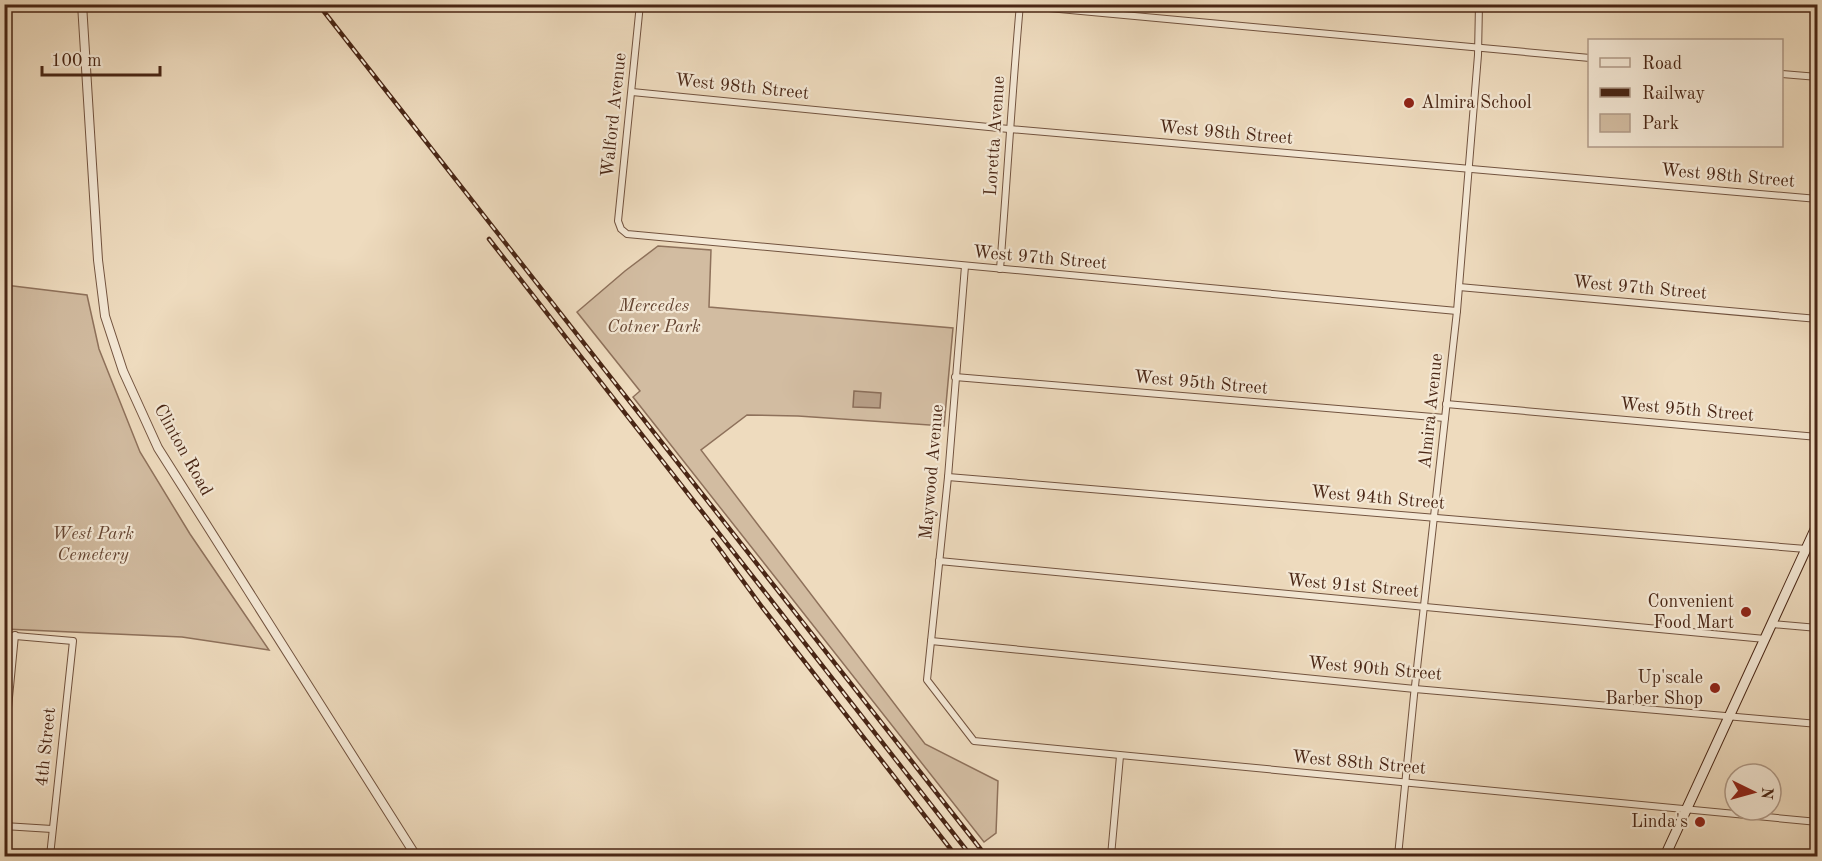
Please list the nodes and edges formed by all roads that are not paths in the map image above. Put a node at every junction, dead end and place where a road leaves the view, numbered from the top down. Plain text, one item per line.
1 (82, 4) edge
2 (640, 4) edge
3 (1004, 4) edge
4 (1479, 4) edge
5 (1020, 5) edge
6 (1479, 48) junction
7 (1588, 58) edge
8 (1783, 74) edge
9 (1818, 77) edge
10 (632, 92) junction
11 (1009, 129) junction
12 (1470, 169) junction
13 (1818, 199) edge
14 (621, 229) joint
15 (965, 266) junction
16 (1000, 269) junction
17 (1459, 287) junction
18 (1457, 311) junction
19 (1818, 319) edge
20 (955, 377) junction
21 (1446, 404) junction
22 (1445, 418) junction
23 (1818, 436) edge
24 (948, 477) junction
25 (1434, 517) junction
26 (1817, 526) edge
27 (1806, 549) junction
28 (939, 561) junction
29 (1425, 608) junction
30 (1772, 624) junction
31 (1818, 628) edge
32 (4, 635) edge
33 (15, 635) junction
34 (1765, 639) junction
35 (931, 641) junction
36 (927, 680) joint
37 (1415, 689) junction
38 (1730, 715) junction
39 (1818, 724) edge
40 (4, 749) edge
41 (1120, 756) junction
42 (1406, 783) junction
43 (1687, 809) junction
44 (1818, 822) edge
45 (4, 826) edge
46 (52, 829) junction
47 (50, 856) edge
48 (62, 856) edge
49 (416, 856) edge
50 (1111, 856) edge
51 (1398, 856) edge
52 (1665, 856) edge

1 - 49 street, Clinton Road
2 - 10 street, Walford Avenue
3 - 5 street
4 - 6 street, Almira Avenue
5 - 6 street
5 - 11 street, Loretta Avenue
6 - 7 street
6 - 12 street, Almira Avenue
8 - 9 street
10 - 11 street, West 98th Street
10 - 14 street, Walford Avenue
11 - 12 street, West 98th Street
11 - 16 street, Loretta Avenue
12 - 13 street, West 98th Street
12 - 17 street, Almira Avenue
14 - 15 street, West 97th Street
15 - 16 street, West 97th Street
15 - 20 street, Maywood Avenue
16 - 18 street, West 97th Street
17 - 18 street, Almira Avenue
17 - 19 street, West 97th Street
18 - 21 street, Almira Avenue
20 - 22 street, West 95th Street
20 - 24 street, Maywood Avenue
21 - 22 street, Almira Avenue
21 - 23 street, West 95th Street
22 - 25 street, Almira Avenue
24 - 25 street, West 94th Street
24 - 28 street, Maywood Avenue
25 - 27 street, West 94th Street
25 - 29 street, Almira Avenue
26 - 27 main road
27 - 30 main road
28 - 29 street, West 91st Street
28 - 35 street, Maywood Avenue
29 - 34 street, West 91st Street
29 - 37 street, Almira Avenue
30 - 31 street
30 - 34 main road
32 - 33 street
33 - 40 street
33 - 46 street, 4th Street
34 - 38 main road
35 - 36 street, Maywood Avenue
35 - 37 street, West 90th Street
36 - 41 street, West 88th Street
37 - 38 street, West 90th Street
37 - 42 street, Almira Avenue
38 - 39 street, West 90th Street
38 - 43 main road
41 - 42 street, West 88th Street
41 - 50 street
42 - 43 street, West 88th Street
42 - 51 street, Almira Avenue
43 - 44 street, West 88th Street
43 - 52 main road
45 - 46 street
46 - 47 street, 4th Street
47 - 48 street

